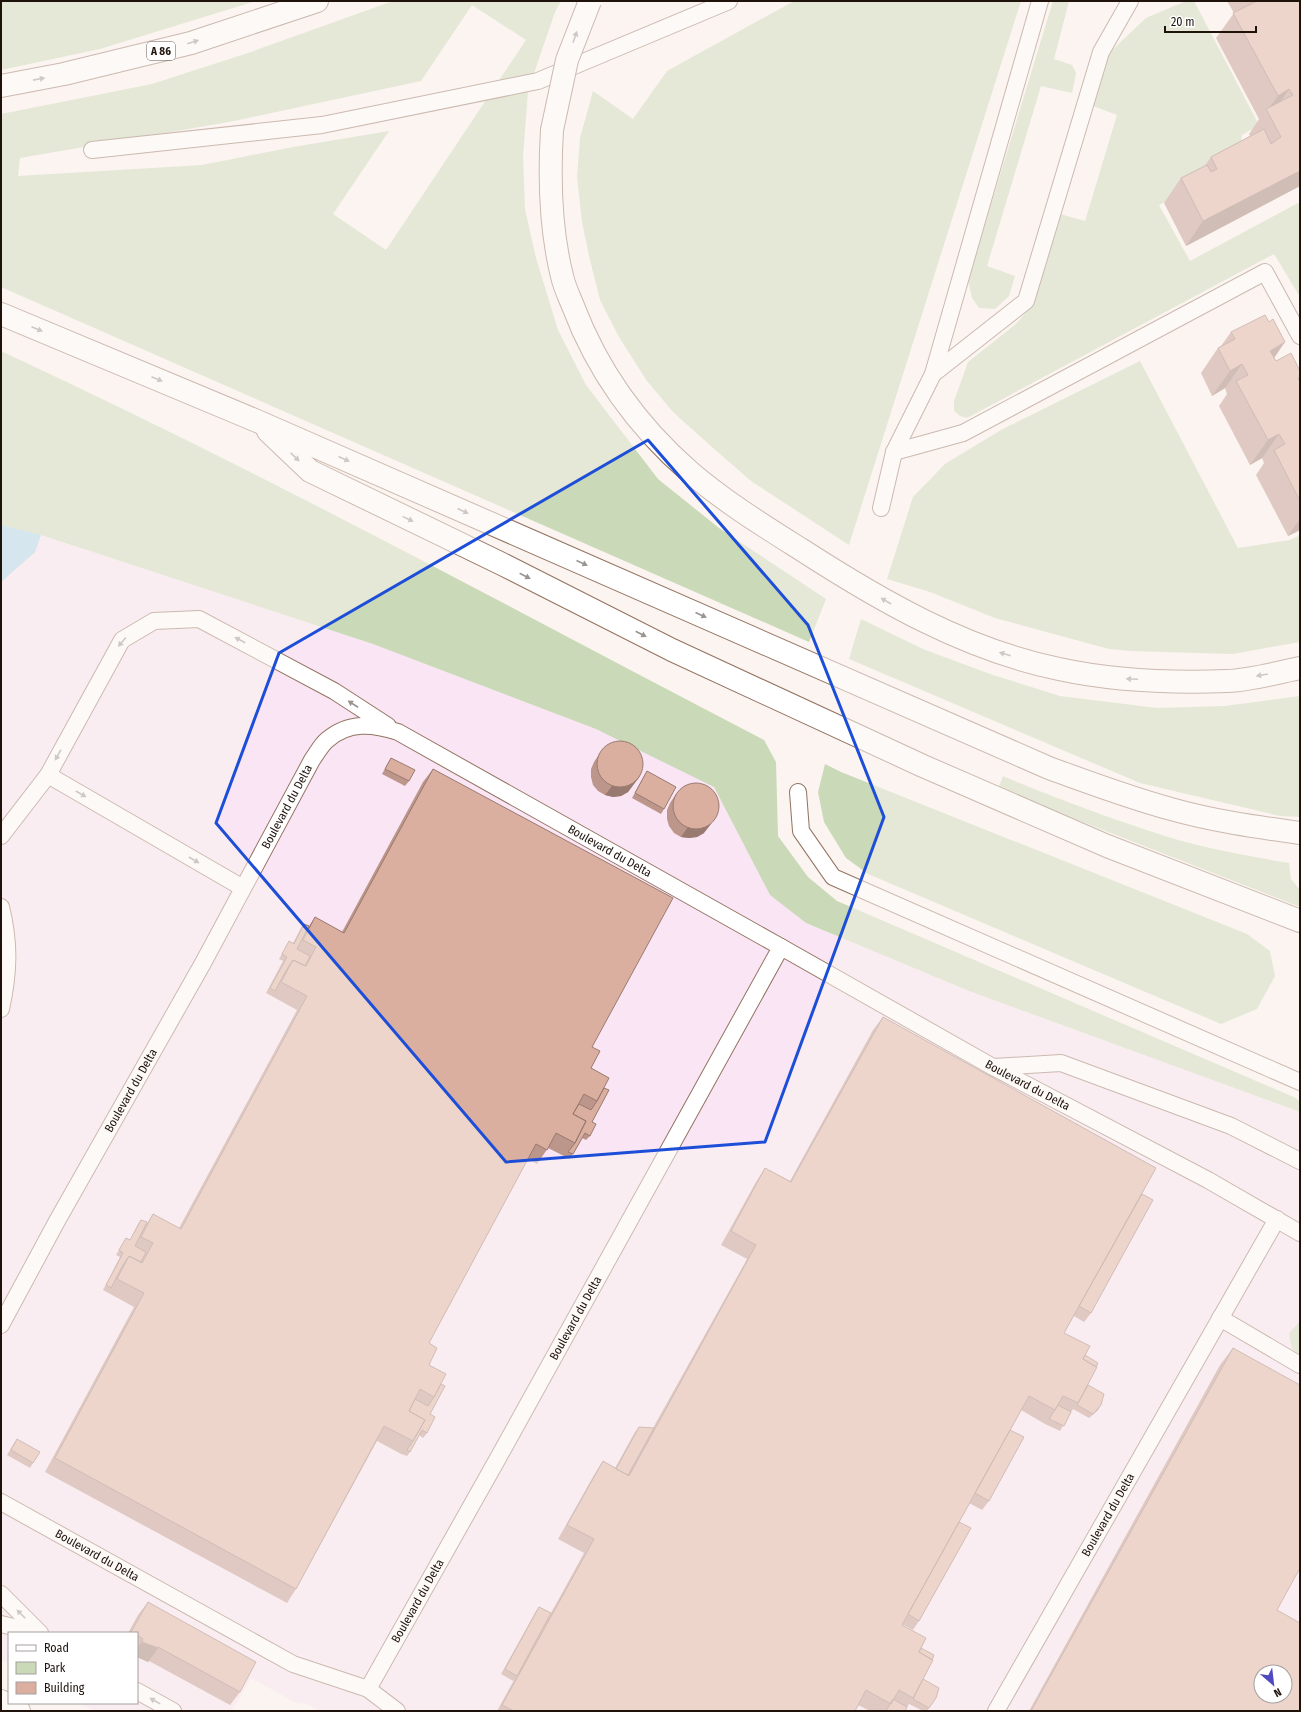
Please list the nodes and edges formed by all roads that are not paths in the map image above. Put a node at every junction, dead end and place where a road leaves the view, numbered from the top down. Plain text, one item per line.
1 (317, 1) edge
2 (590, 1) edge
3 (729, 1) edge
4 (1040, 1) edge
5 (1130, 1) edge
6 (1, 86) edge
7 (92, 150) dead end
8 (1, 314) edge
9 (1300, 336) edge
10 (933, 374) junction
11 (257, 420) junction
12 (894, 452) junction
13 (881, 508) dead end
14 (1300, 668) edge
15 (398, 732) junction
16 (48, 775) junction
17 (798, 792) dead end
18 (1300, 833) edge
19 (1, 836) edge
20 (243, 888) junction
21 (1, 907) edge
22 (1300, 921) edge
23 (781, 947) junction
24 (1, 1010) edge
25 (993, 1068) junction
26 (1300, 1082) edge
27 (1300, 1161) edge
28 (1277, 1219) junction
29 (1300, 1233) edge
30 (1220, 1318) junction
31 (1, 1325) edge
32 (1300, 1365) edge
33 (1, 1502) edge
34 (1, 1594) edge
35 (1, 1624) edge
36 (35, 1632) edge
37 (38, 1632) edge
38 (368, 1689) junction
39 (138, 1692) edge
40 (1, 1701) edge
41 (19, 1711) edge
42 (173, 1711) edge
43 (397, 1711) edge
44 (996, 1711) edge

6 -> 1 main road, A 86
14 -> 2 main road, bridge
3 - 7 lane
4 - 10 lane
5 - 10 lane
8 -> 11 main road
9 - 12 lane
10 - 12 lane
11 -> 18 main road
11 -> 22 main road
12 - 13 lane
15 -> 16 lane
15 - 20 lane, Boulevard du Delta
15 - 23 lane, Boulevard du Delta
16 - 19 lane
16 -> 20 lane
17 - 26 lane
20 - 31 lane, Boulevard du Delta
21 - 24 lane
23 - 25 lane, Boulevard du Delta
23 - 38 lane, Boulevard du Delta
25 - 27 lane
25 - 28 lane, Boulevard du Delta
28 - 29 lane, Boulevard du Delta
28 - 30 lane, Boulevard du Delta
30 - 32 lane
30 - 44 lane, Boulevard du Delta
33 - 38 lane, Boulevard du Delta
37 -> 34 lane
35 - 36 lane
38 - 43 lane, Boulevard du Delta
42 -> 39 lane
40 - 41 main road

